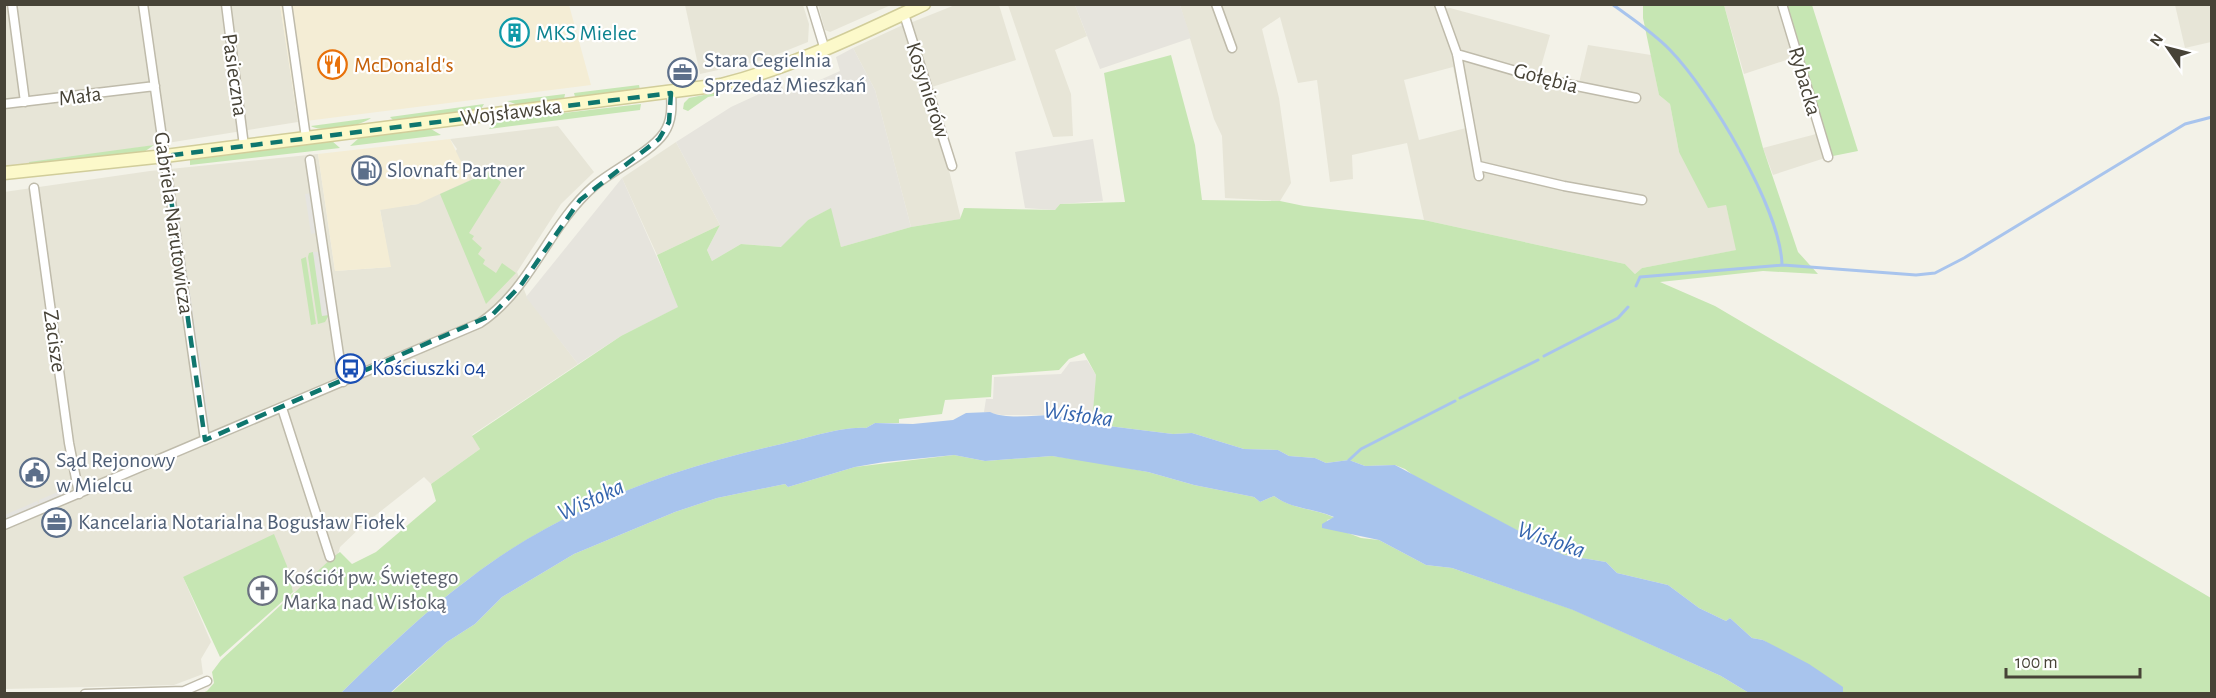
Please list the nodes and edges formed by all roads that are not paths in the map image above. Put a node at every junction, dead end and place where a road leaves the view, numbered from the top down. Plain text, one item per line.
1 (12, 4) edge
2 (143, 4) edge
3 (226, 4) edge
4 (287, 4) edge
5 (811, 4) edge
6 (924, 4) edge
7 (1216, 4) edge
8 (1438, 4) edge
9 (1782, 4) edge
10 (904, 14) junction
11 (1232, 48) dead end
12 (825, 50) junction
13 (1457, 54) junction
14 (155, 87) junction
15 (671, 93) junction
16 (1636, 98) dead end
17 (25, 102) junction
18 (4, 104) edge
19 (306, 138) junction
20 (244, 146) junction
21 (165, 156) junction
22 (1828, 157) dead end
23 (310, 160) dead end
24 (83, 166) junction
25 (952, 166) dead end
26 (1479, 166) junction
27 (4, 173) edge
28 (1479, 176) dead end
29 (4, 181) edge
30 (34, 188) dead end
31 (1642, 200) dead end
32 (343, 382) junction
33 (282, 408) junction
34 (205, 440) junction
35 (79, 494) junction
36 (4, 525) edge
37 (330, 557) dead end
38 (207, 681) dead end
39 (85, 693) edge

1 - 17 street
2 - 14 street, Gabriela Narutowicza
3 - 20 street, Pasieczna
4 - 19 street
5 - 12 street
6 - 10 street, Wojsławska
7 - 11 street
8 - 13 street
9 - 22 street, Rybacka
10 - 12 street, Wojsławska
10 - 25 street, Kosynierów
12 - 15 street, Wojsławska
13 - 16 street, Gołębia
13 - 26 street
14 - 17 street, Mała
14 - 21 street, Gabriela Narutowicza
15 - 19 street, Wojsławska
15 - 32 street
17 - 18 street, Mała
19 - 20 street, Wojsławska
20 - 21 street, Wojsławska
21 - 24 street, Wojsławska
21 - 34 street, Gabriela Narutowicza
23 - 32 street
24 - 27 street, Wojsławska
24 - 29 street, Wojsławska
26 - 28 street
26 - 31 street
30 - 35 street, Zacisze
32 - 33 street
33 - 34 street
33 - 37 street
34 - 35 street
35 - 36 street
38 - 39 street

